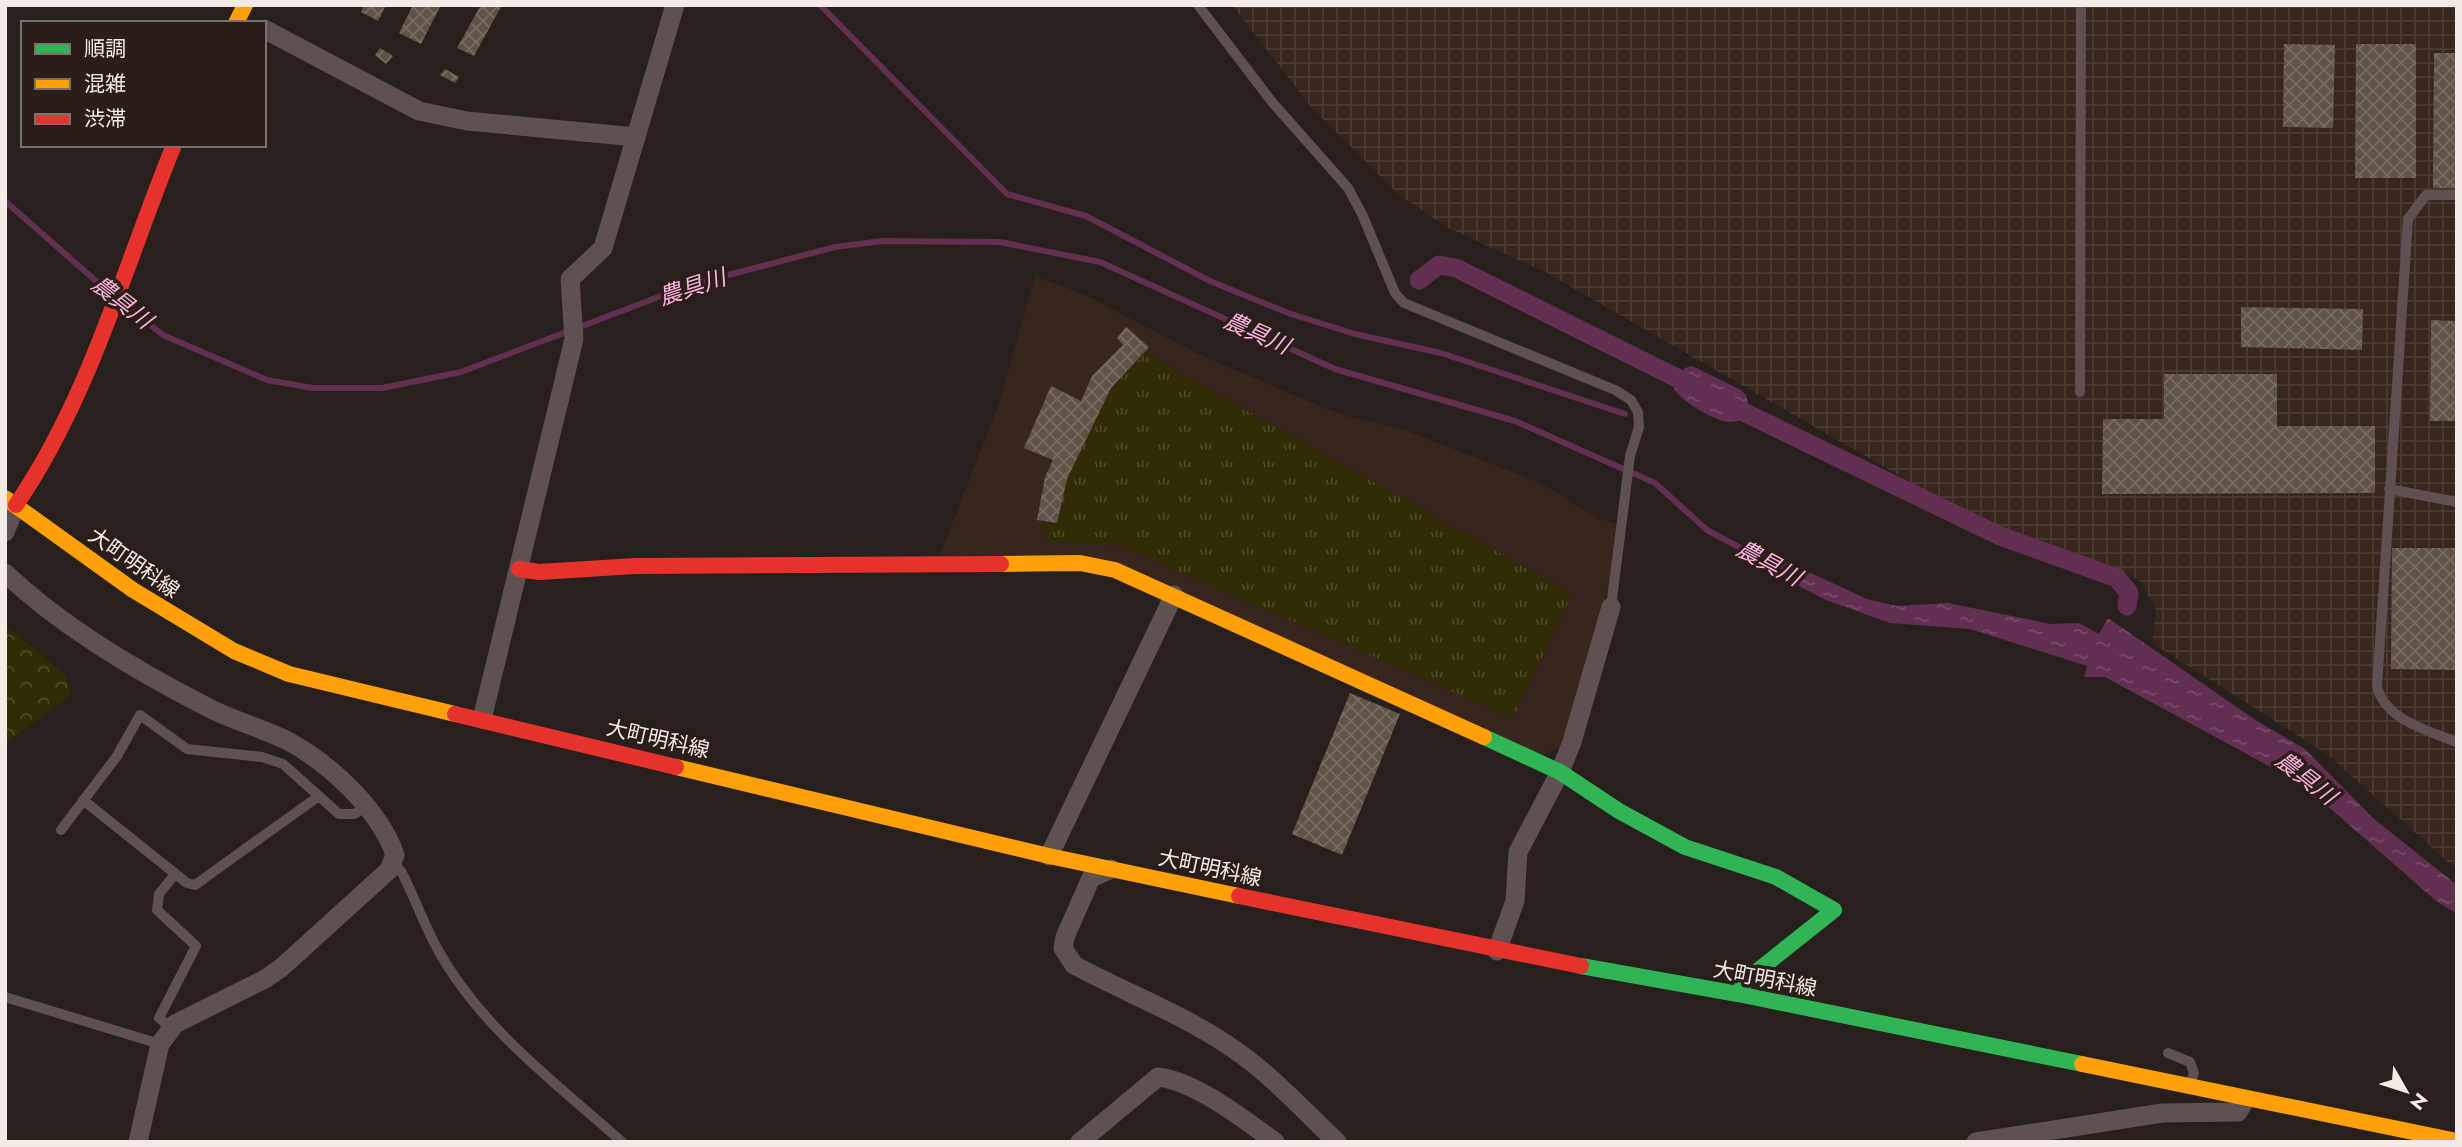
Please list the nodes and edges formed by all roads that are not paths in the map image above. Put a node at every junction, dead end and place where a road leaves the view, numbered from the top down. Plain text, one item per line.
1 (675, 5) edge
2 (1198, 5) edge
3 (2081, 5) edge
4 (266, 30) edge
5 (636, 137) junction
6 (173, 147) edge
7 (2457, 195) edge
8 (2080, 392) dead end
9 (2389, 489) junction
10 (10, 501) edge
11 (2457, 502) edge
12 (5, 533) edge
13 (519, 569) junction
14 (5, 573) edge
15 (1174, 595) junction
16 (1611, 607) joint
17 (482, 719) junction
18 (2456, 742) edge
19 (1560, 772) junction
20 (319, 796) junction
21 (83, 800) junction
22 (367, 806) junction
23 (61, 830) dead end
24 (1049, 856) junction
25 (393, 862) junction
26 (1111, 869) junction
27 (175, 874) junction
28 (1497, 951) junction
29 (1738, 995) junction
30 (5, 997) edge
31 (166, 1036) junction
32 (2168, 1053) dead end
33 (2189, 1087) junction
34 (2246, 1099) junction
35 (2457, 1141) edge
36 (138, 1142) edge
37 (622, 1142) edge
38 (1080, 1142) edge
39 (1275, 1142) edge
40 (1337, 1142) edge
41 (1976, 1142) edge

1 - 5 street
2 - 16 lane
3 - 8 lane
4 - 5 street
5 - 13 street
6 - 10 main road
7 - 9 lane
9 - 11 lane
9 - 18 lane
10 - 12 street
10 - 17 main road, 大町明科線
13 - 15 main road
13 - 17 street
14 - 22 street
15 - 19 main road
15 - 24 street
16 - 19 street
17 - 24 main road, 大町明科線
19 - 28 street
19 - 29 main road
20 - 21 lane
20 - 22 lane
20 - 27 lane
21 - 23 lane
21 - 27 lane
22 - 25 street
24 - 26 main road, 大町明科線
25 - 31 street
25 - 37 lane
26 - 28 main road, 大町明科線
26 - 40 street
27 - 31 lane
28 - 29 main road, 大町明科線
29 - 33 main road, 大町明科線
30 - 31 lane
31 - 36 street
32 - 33 lane
33 - 34 main road, 大町明科線
34 - 35 main road, 大町明科線
34 - 41 street
38 - 39 street

